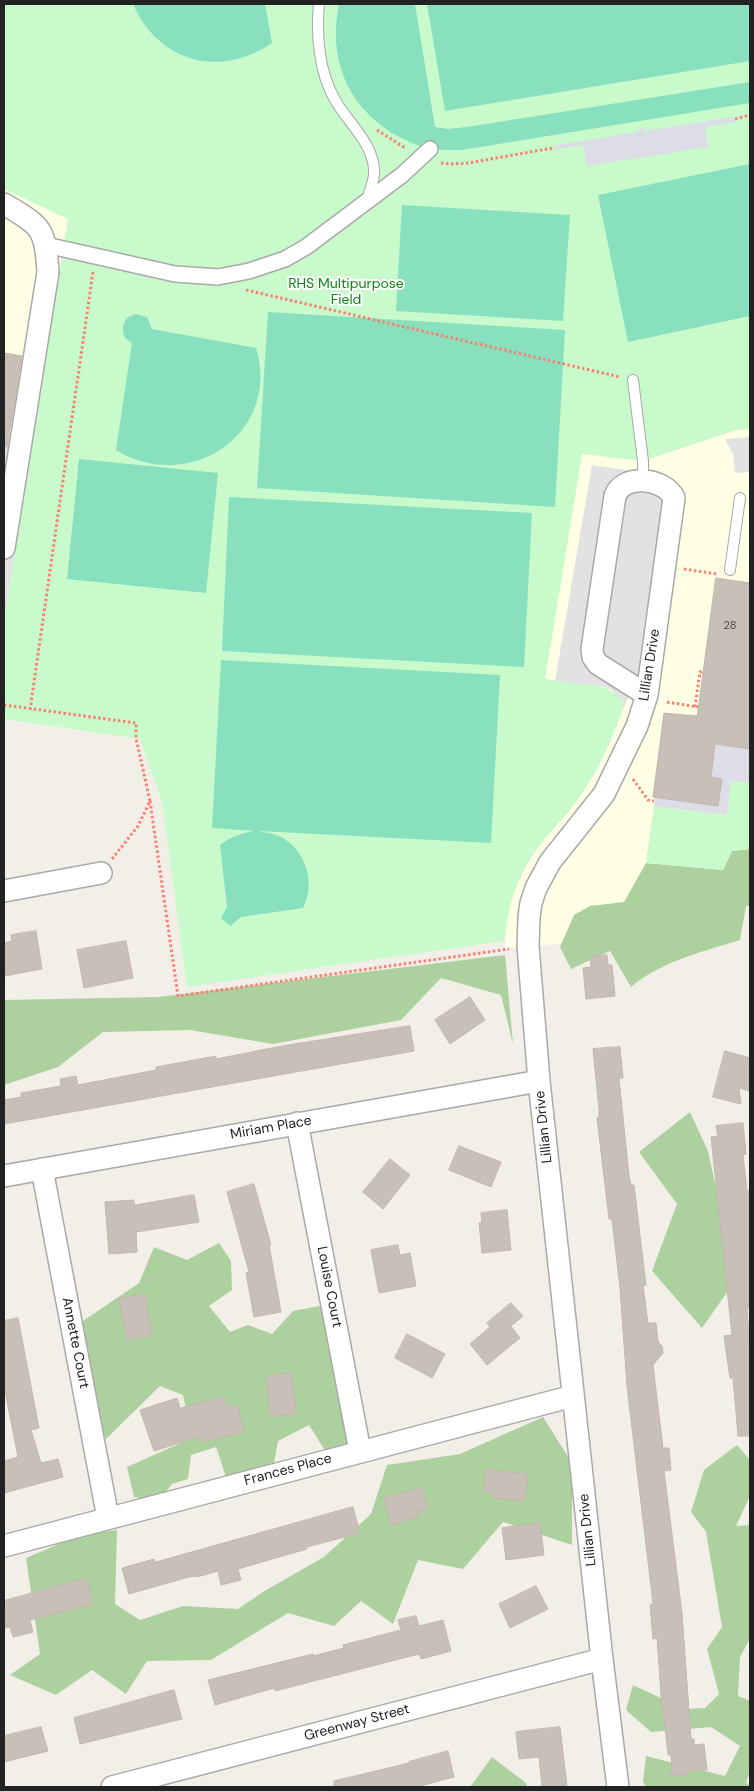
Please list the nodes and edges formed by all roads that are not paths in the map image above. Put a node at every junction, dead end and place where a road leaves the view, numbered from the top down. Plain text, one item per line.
1 (319, 4) edge
2 (426, 153) road end
3 (366, 202) junction
4 (4, 204) edge
5 (46, 246) junction
6 (633, 380) road end
7 (636, 482) junction
8 (740, 498) dead end
9 (4, 548) edge
10 (730, 570) dead end
11 (654, 698) junction
12 (101, 873) road end
13 (4, 891) edge
14 (539, 1081) junction
15 (297, 1123) junction
16 (42, 1169) junction
17 (4, 1176) edge
18 (574, 1396) junction
19 (360, 1451) junction
20 (108, 1518) junction
21 (4, 1546) edge
22 (602, 1659) junction
23 (112, 1787) edge
24 (618, 1787) edge

1 - 3 lane
2 - 3 street
3 - 5 street
4 - 5 street
5 - 9 street
6 - 7 lane
7 - 11 street, Lillian Drive
7 - 11 street
8 - 10 lane
11 - 14 street, Lillian Drive
12 - 13 street
14 - 15 street, Miriam Place
14 - 18 street, Lillian Drive
15 - 16 street, Miriam Place
15 - 19 street, Louise Court
16 - 17 street, Miriam Place
16 - 20 street, Annette Court
18 - 19 street, Frances Place
18 - 22 street, Lillian Drive
19 - 20 street, Frances Place
20 - 21 street, Frances Place
22 - 23 street, Greenway Street
22 - 24 street, Lillian Drive

